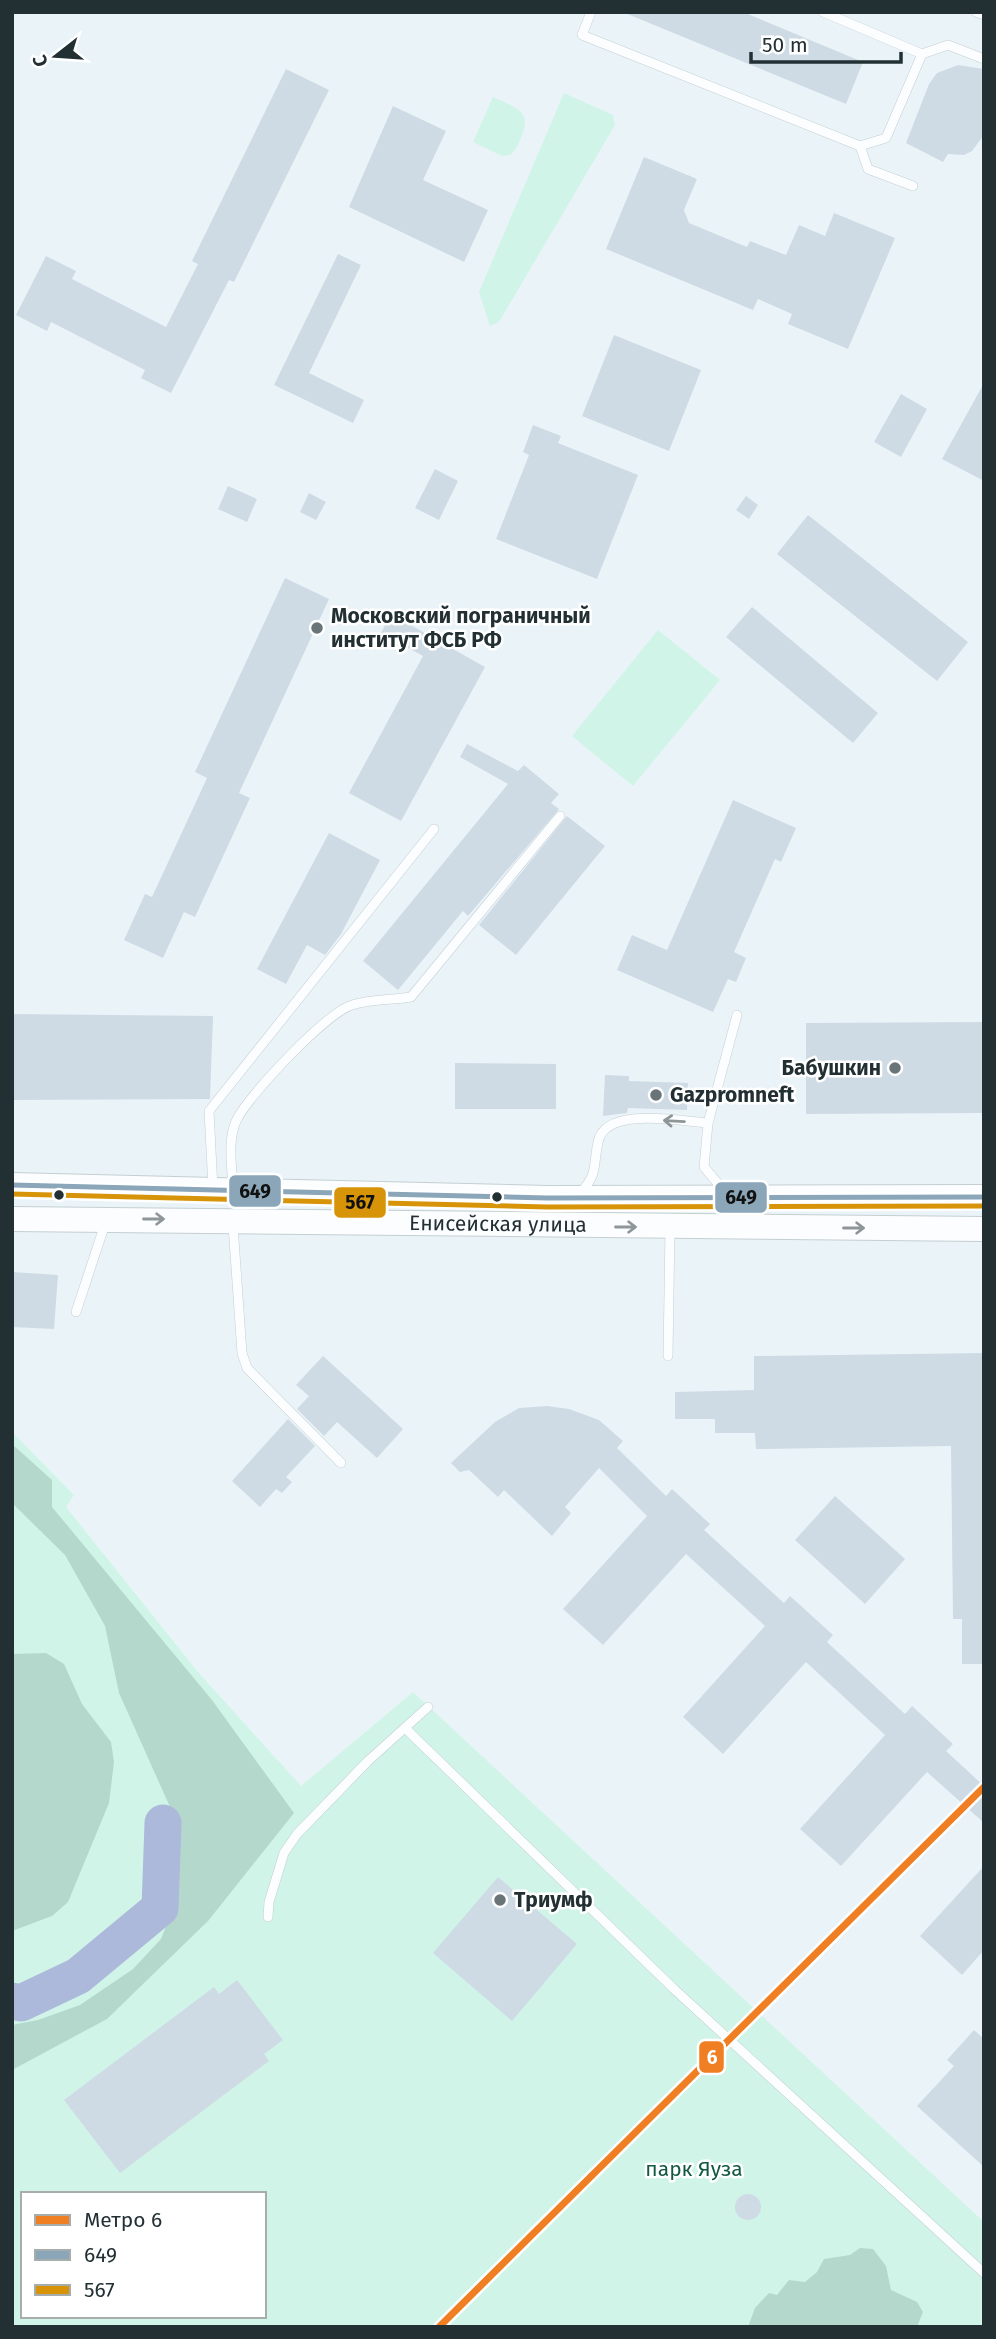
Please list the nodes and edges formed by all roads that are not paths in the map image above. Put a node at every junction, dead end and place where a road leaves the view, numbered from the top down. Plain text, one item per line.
1 (591, 12) edge
2 (823, 12) edge
3 (976, 12) edge
4 (984, 15) edge
5 (922, 54) junction
6 (984, 59) edge
7 (860, 146) junction
8 (913, 186) dead end
9 (560, 816) dead end
10 (434, 829) dead end
11 (737, 1015) dead end
12 (708, 1123) junction
13 (12, 1185) edge
14 (223, 1190) junction
15 (984, 1197) edge
16 (576, 1198) junction
17 (729, 1198) junction
18 (12, 1219) edge
19 (106, 1219) junction
20 (233, 1219) junction
21 (670, 1227) junction
22 (984, 1229) edge
23 (76, 1312) dead end
24 (668, 1356) dead end
25 (341, 1462) dead end
26 (428, 1707) dead end
27 (405, 1728) junction
28 (268, 1917) dead end
29 (984, 2273) edge

1 - 7 lane
2 - 5 lane
3 - 4 lane
5 - 6 lane
5 - 7 lane
7 - 8 lane
9 - 14 lane
10 - 14 lane
11 - 12 lane
12 -> 16 lane
12 - 17 lane
13 - 14 main road, Енисейская улица
14 - 16 main road, Енисейская улица
15 - 17 main road, Енисейская улица
16 - 17 main road, Енисейская улица
18 - 19 main road, Енисейская улица
19 -> 20 main road, Енисейская улица
19 - 23 lane
20 -> 21 main road, Енисейская улица
20 - 25 lane
21 -> 22 main road, Енисейская улица
21 - 24 lane
26 - 27 lane
27 - 28 lane
27 - 29 lane

